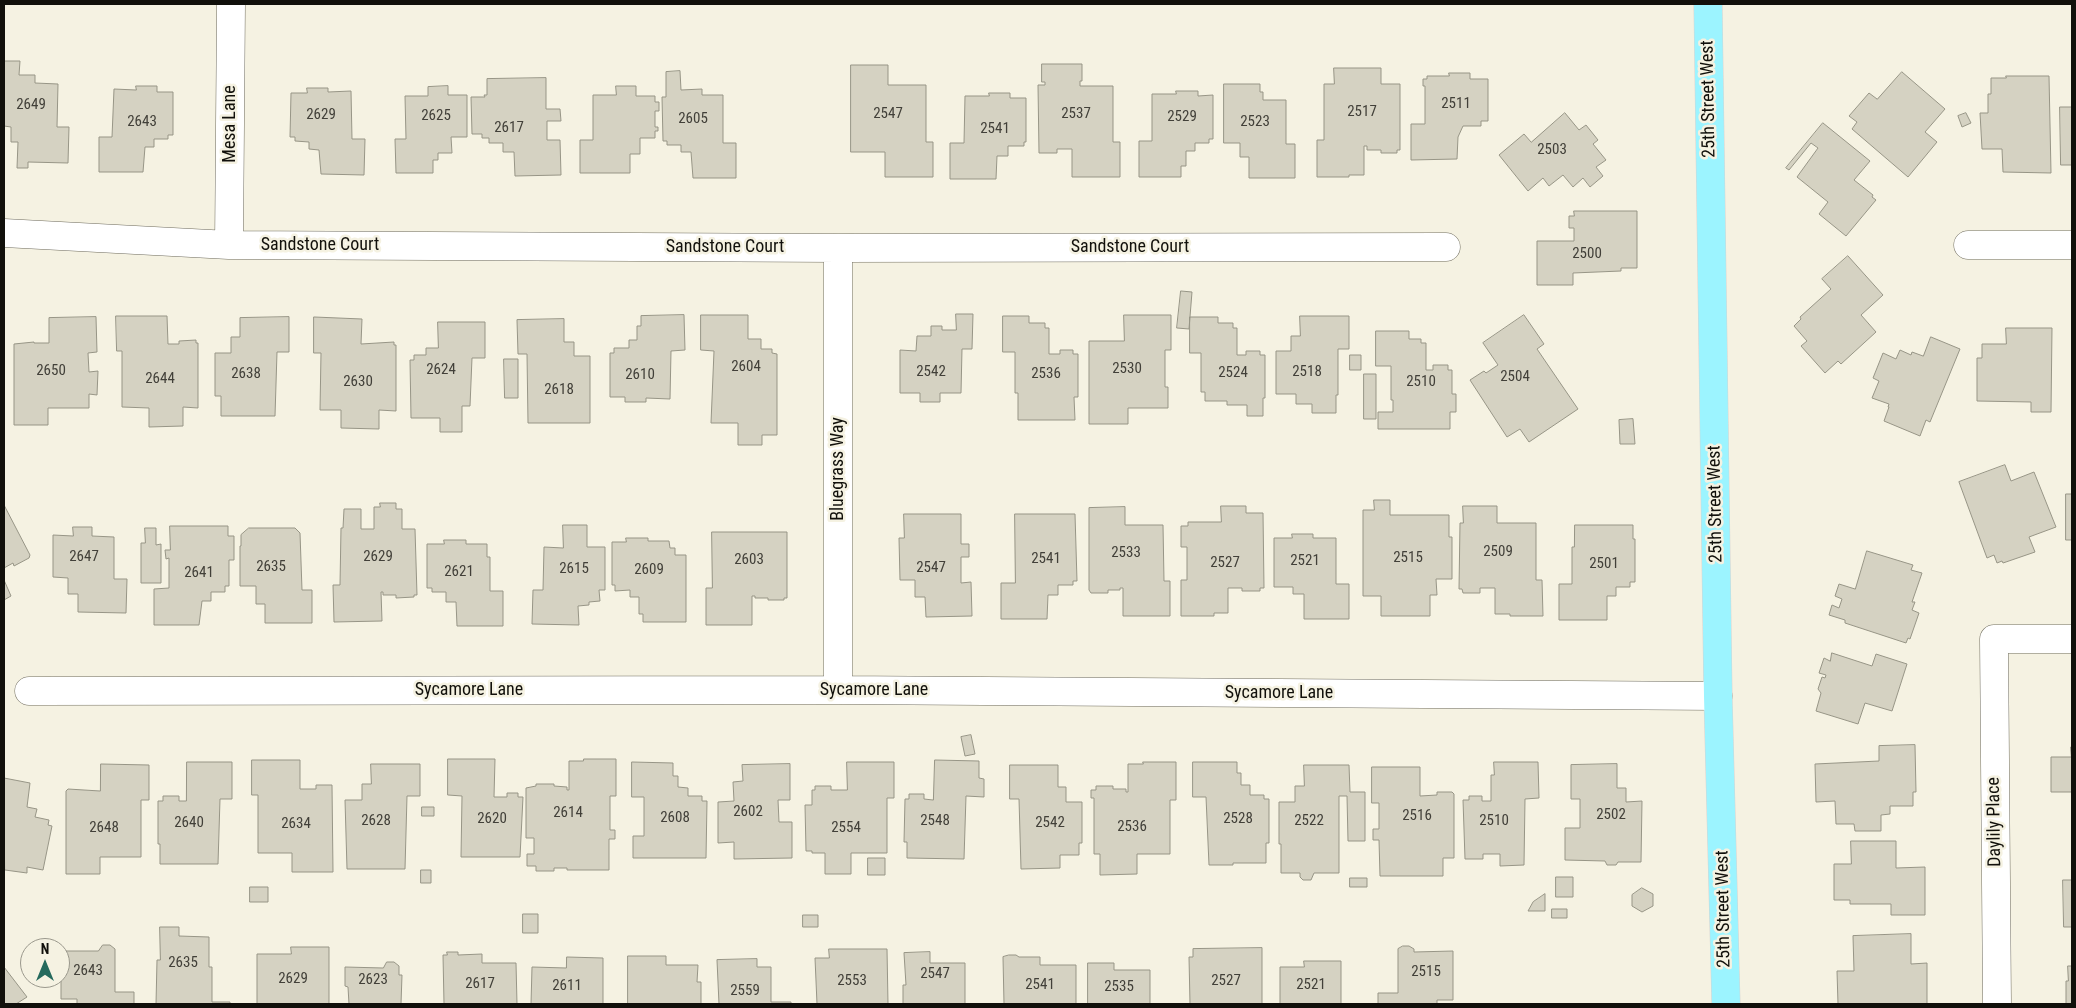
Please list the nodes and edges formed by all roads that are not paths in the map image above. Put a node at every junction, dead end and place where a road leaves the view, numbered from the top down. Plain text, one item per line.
1 (231, 4) edge
2 (1708, 4) edge
3 (4, 233) edge
4 (229, 245) junction
5 (1968, 245) dead end
6 (2072, 245) edge
7 (1446, 247) dead end
8 (838, 248) junction
9 (2072, 639) edge
10 (838, 690) junction
11 (29, 691) dead end
12 (1718, 696) junction
13 (1726, 1004) edge
14 (1997, 1004) edge

1 - 4 street, Mesa Lane
2 - 12 main road, 25th Street West
3 - 4 street, Sandstone Court
4 - 8 street, Sandstone Court
5 - 6 street
7 - 8 street, Sandstone Court
8 - 10 street, Bluegrass Way
9 - 14 street, Daylily Place
10 - 11 street, Sycamore Lane
10 - 12 street, Sycamore Lane
12 - 13 main road, 25th Street West

